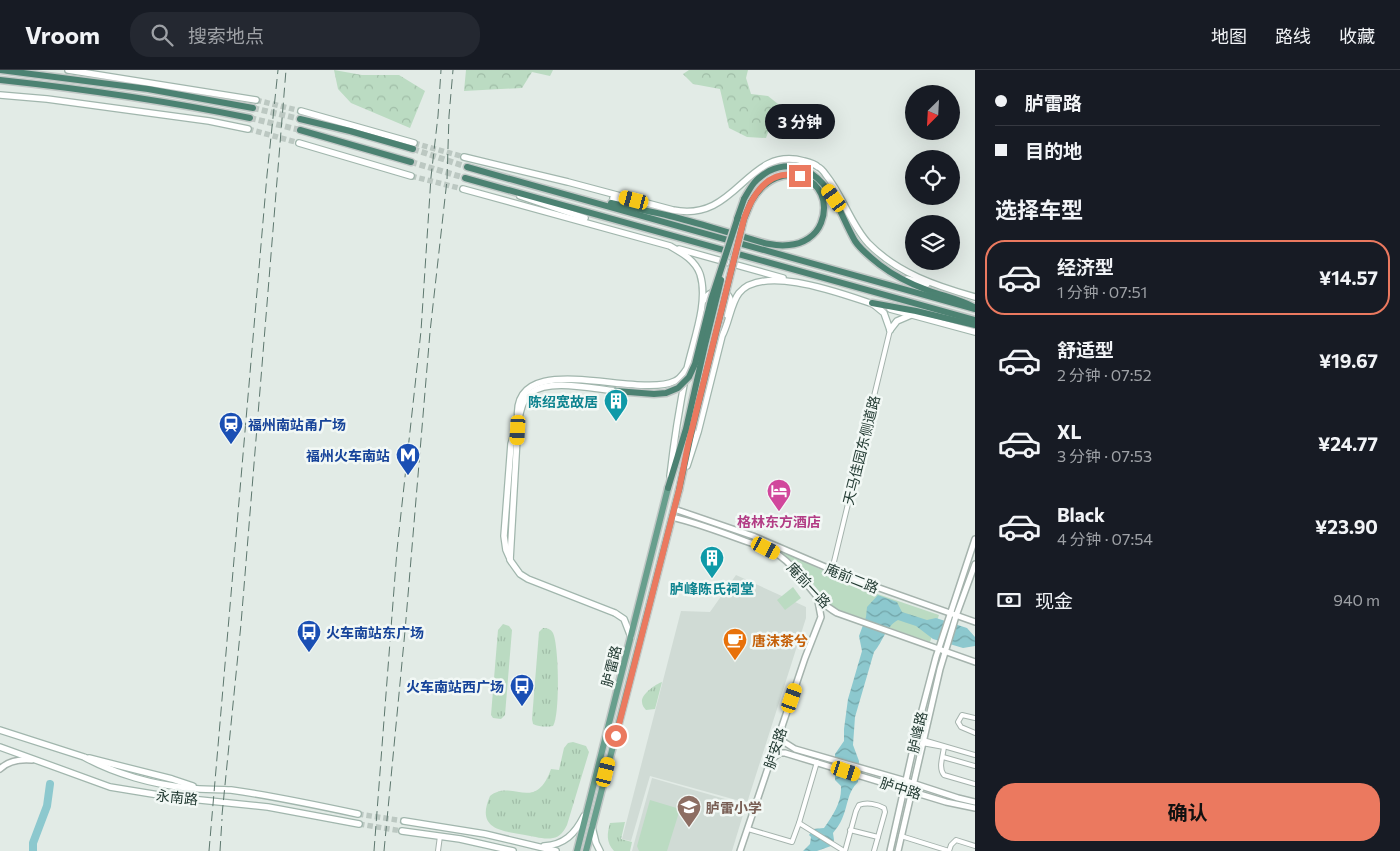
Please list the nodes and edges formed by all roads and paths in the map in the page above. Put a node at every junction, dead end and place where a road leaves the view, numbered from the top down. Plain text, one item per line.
1 (0, 70) edge
2 (68, 70) edge
3 (0, 80) edge
4 (0, 95) edge
5 (256, 100) tunnel mouth
6 (253, 108) tunnel mouth
7 (302, 111) tunnel mouth
8 (250, 118) tunnel mouth
9 (300, 120) tunnel mouth
10 (248, 128) tunnel mouth
11 (300, 130) tunnel mouth
12 (300, 143) tunnel mouth
13 (414, 146) joint
14 (464, 157) tunnel mouth
15 (411, 162) tunnel mouth
16 (467, 167) tunnel mouth
17 (411, 176) tunnel mouth
18 (465, 178) tunnel mouth
19 (568, 182) junction
20 (486, 184) junction
21 (464, 189) tunnel mouth
22 (578, 198) junction
23 (747, 200) junction
24 (670, 216) junction
25 (738, 217) junction
26 (615, 230) junction
27 (670, 246) junction
28 (900, 277) junction
29 (819, 287) junction
30 (944, 288) junction
31 (975, 297) edge
32 (702, 303) junction
33 (872, 304) junction
34 (964, 304) junction
35 (975, 308) edge
36 (914, 313) junction
37 (975, 320) edge
38 (974, 329) edge
39 (890, 330) junction
40 (722, 336) junction
41 (688, 366) junction
42 (616, 391) joint
43 (518, 421) junction
44 (689, 429) junction
45 (668, 488) junction
46 (679, 490) junction
47 (674, 510) junction
48 (672, 517) junction
49 (975, 539) edge
50 (975, 564) edge
51 (832, 570) junction
52 (818, 599) junction
53 (837, 613) junction
54 (949, 616) junction
55 (821, 617) junction
56 (956, 618) junction
57 (975, 622) edge
58 (631, 637) junction
59 (939, 646) junction
60 (946, 649) junction
61 (975, 662) edge
62 (975, 718) edge
63 (0, 730) edge
64 (780, 731) junction
65 (975, 733) edge
66 (922, 742) junction
67 (0, 747) edge
68 (944, 747) junction
69 (975, 755) edge
70 (943, 757) junction
71 (771, 759) junction
72 (38, 760) junction
73 (817, 762) junction
74 (975, 766) edge
75 (0, 769) edge
76 (906, 781) junction
77 (913, 783) junction
78 (975, 784) edge
79 (904, 789) junction
80 (911, 791) junction
81 (975, 802) edge
82 (588, 808) junction
83 (975, 808) edge
84 (358, 814) tunnel mouth
85 (404, 821) tunnel mouth
86 (799, 823) junction
87 (359, 824) tunnel mouth
88 (592, 827) junction
89 (748, 828) junction
90 (402, 830) tunnel mouth
91 (850, 830) junction
92 (440, 836) junction
93 (901, 836) junction
94 (878, 837) junction
95 (535, 846) junction
96 (975, 846) edge
97 (438, 851) edge
98 (513, 851) edge
99 (556, 851) edge
100 (577, 851) edge
101 (586, 851) edge
102 (600, 851) edge
103 (740, 851) edge
104 (845, 851) edge
105 (874, 851) edge
106 (890, 851) edge
107 (898, 851) edge
108 (949, 851) edge

1 - 6 highway
2 - 5 main road
3 - 8 highway
4 - 10 main road
7 - 13 main road
9 - 13 highway
11 - 15 highway
12 - 17 main road
14 - 19 main road
16 - 22 highway
18 - 20 highway
19 - 24 main road
19 - 30 main road
20 - 26 main road
20 - 37 highway
21 - 26 main road
22 - 24 highway
22 - 34 highway
23 - 24 highway
23 - 25 highway, bridge
23 - 28 highway
23 - 44 highway, bridge
25 - 42 highway, bridge
25 - 44 highway, bridge
26 - 27 main road
27 - 29 main road
27 - 32 main road
28 - 30 main road
28 - 34 highway
29 - 33 main road
29 - 40 main road
30 - 31 main road
32 - 40 main road
32 - 41 main road
33 - 36 highway
33 - 39 main road
34 - 35 highway
36 - 38 highway
36 - 38 main road
36 - 39 main road
39 - 51 street, 天马佳园东侧道路
40 - 46 main road
41 - 43 main road
41 - 45 main road
42 - 43 main road
43 - 58 main road, bridge
44 - 45 highway
44 - 46 highway
45 - 58 main road, 胪雷路
46 - 47 main road, 胪雷路
47 - 48 main road, 胪雷路
47 - 51 street, 庵前二路
48 - 52 street, 庵前一路
48 - 88 main road, 胪雷路
49 - 54 street, 胪峰路
50 - 56 street, 胪峰路
51 - 54 street, 庵前二路
52 - 53 street, 庵前一路
52 - 55 street
53 - 55 street
53 - 59 street, 庵前一路
54 - 56 street, 庵前二路
54 - 59 street, 胪峰路
55 - 64 street, 胪安路
56 - 57 street, 庵前二路
56 - 60 street, 胪峰路
58 - 82 main road, 胪雷路
59 - 60 street, 庵前一路
59 - 76 street, 胪峰路
60 - 61 street, 庵前一路
60 - 66 street, 胪峰路
62 - 65 street
63 - 84 main road
64 - 71 street, 胪安路
64 - 76 street, 胪中路
66 - 68 street
66 - 77 street, 胪峰路
67 - 72 main road, 永南路
68 - 69 street
68 - 70 street
70 - 74 street
70 - 78 street
71 - 73 street, 胪中路
71 - 89 street, 胪安路
72 - 75 street
72 - 87 main road, 永南路
73 - 79 street, 胪中路
73 - 86 street
76 - 77 street, 胪中路
76 - 79 street, 胪峰路
77 - 80 street, 胪峰路
77 - 81 street, 胪中路
79 - 80 street, 胪中路
79 - 106 street, 胪峰路
80 - 83 street, 胪中路
80 - 93 street, 胪峰路
82 - 95 main road
82 - 100 main road, 胪雷路
85 - 95 main road
86 - 89 street
86 - 104 street
88 - 101 main road, 胪雷路
88 - 102 main road
89 - 103 street, 胪安路
90 - 92 main road
91 - 94 street
91 - 94 street
91 - 104 street
92 - 97 street
92 - 98 main road
93 - 107 street, 胪峰路
93 - 108 street
94 - 105 street
95 - 99 main road
96 - 108 street

